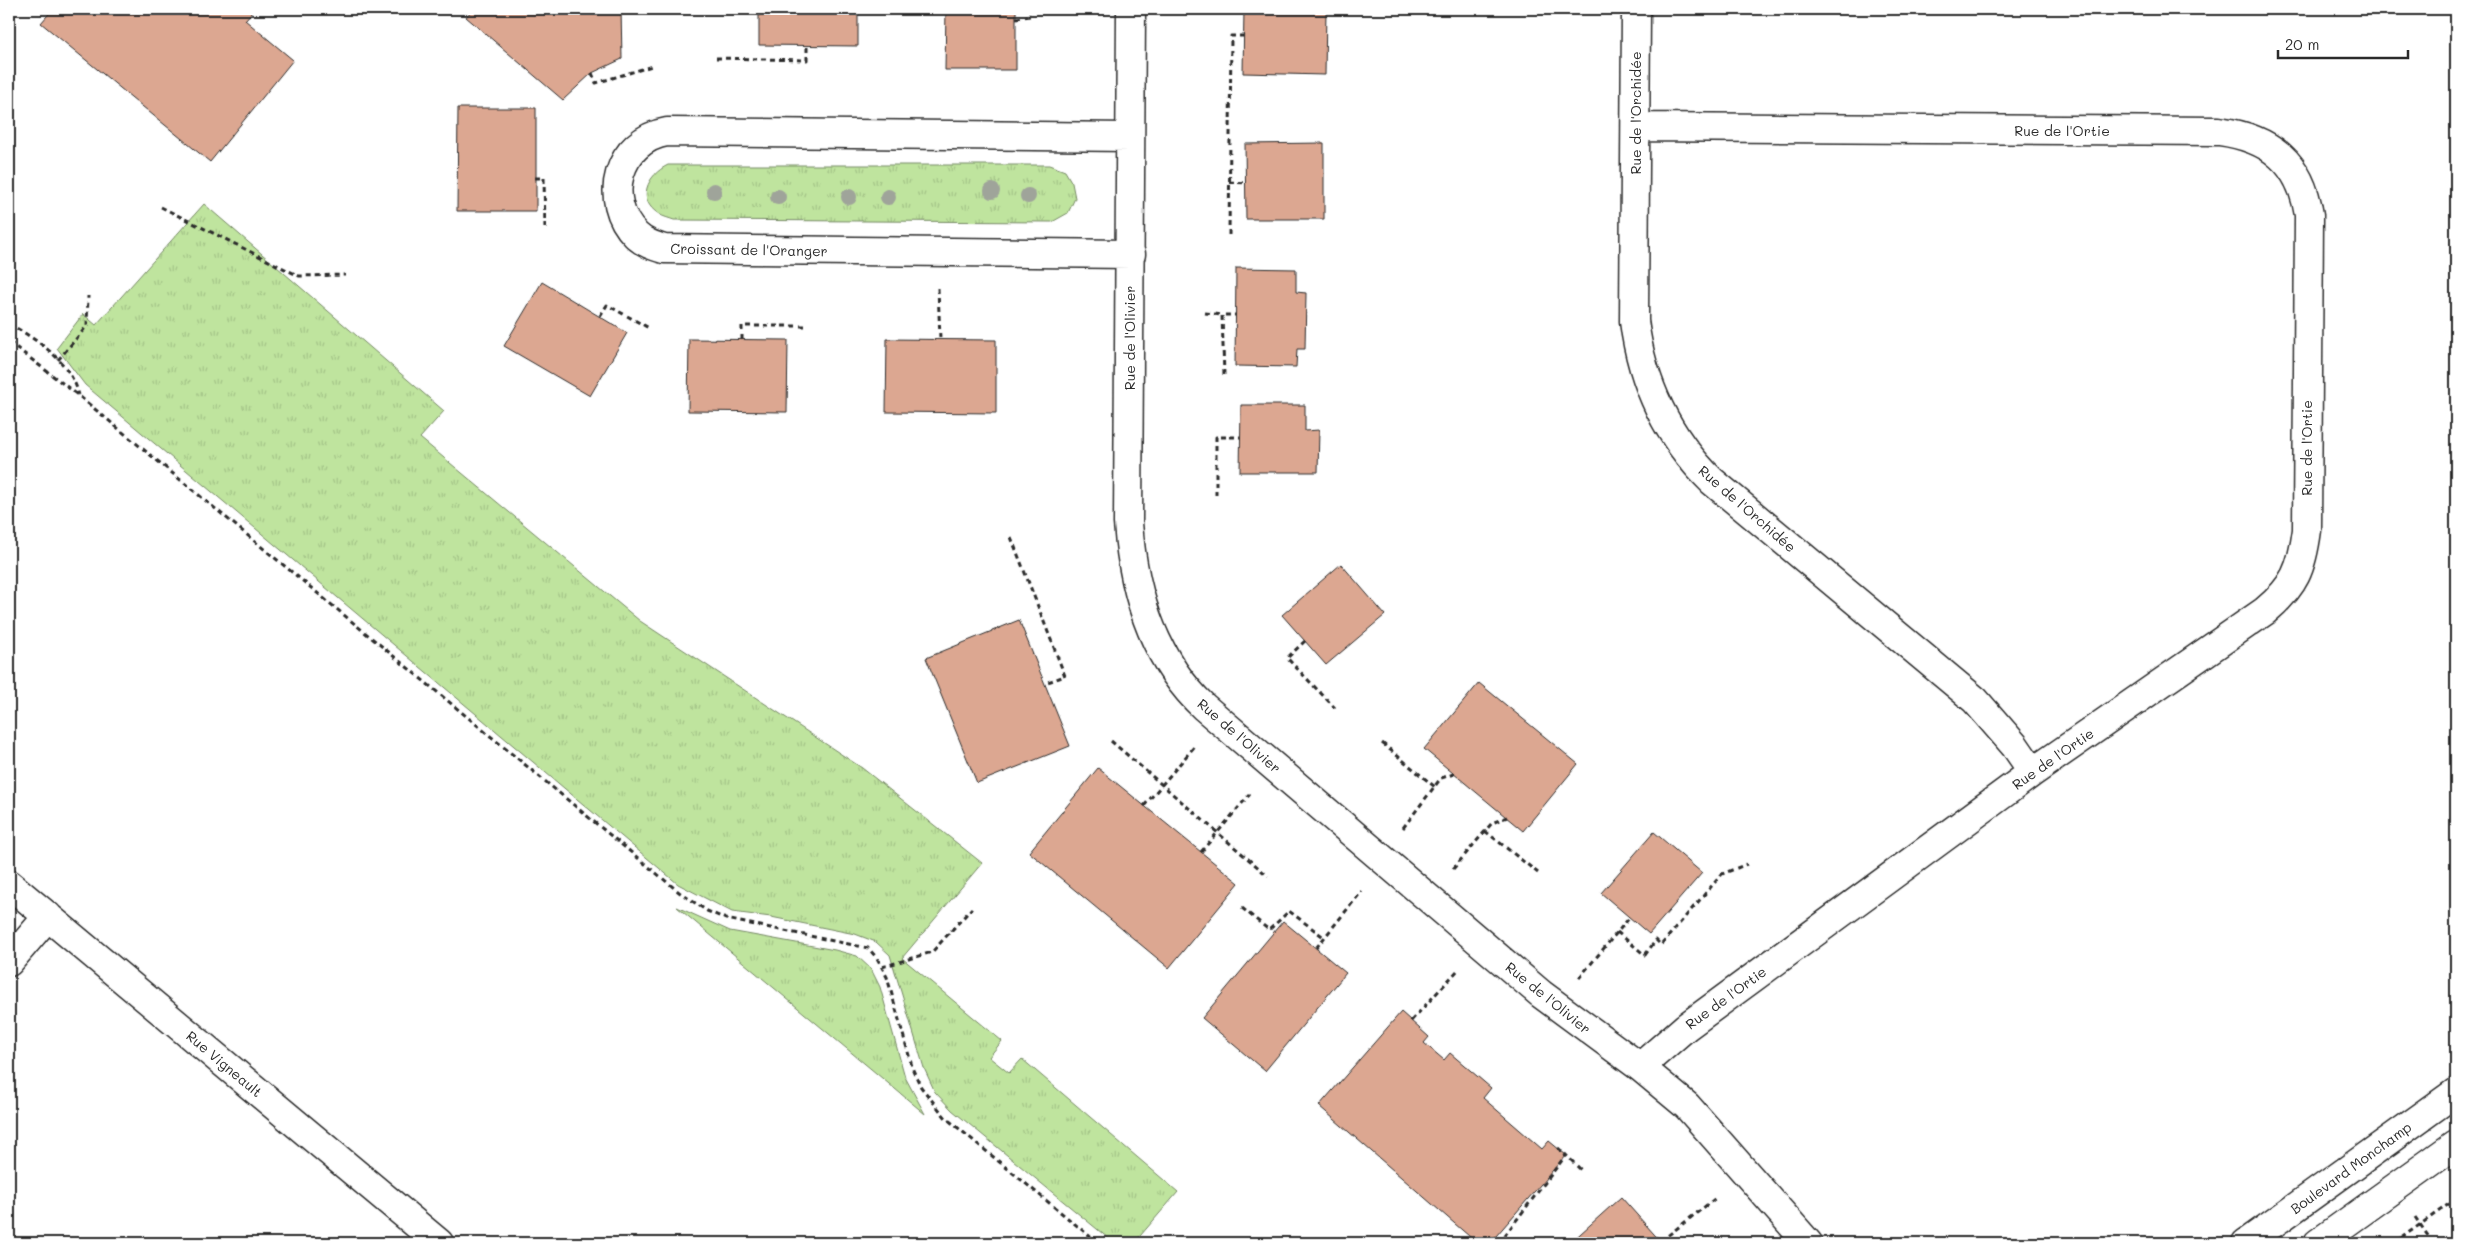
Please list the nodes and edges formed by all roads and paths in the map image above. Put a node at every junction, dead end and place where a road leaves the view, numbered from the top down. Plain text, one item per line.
1 (1030, 9) edge
2 (1131, 9) edge
3 (1636, 9) edge
4 (1016, 18) dead end
5 (1244, 36) dead end
6 (807, 46) dead end
7 (716, 58) dead end
8 (652, 66) dead end
9 (592, 73) dead end
10 (1636, 127) junction
11 (1130, 138) junction
12 (536, 178) dead end
13 (1229, 182) junction
14 (1246, 183) dead end
15 (161, 207) dead end
16 (545, 230) dead end
17 (1229, 236) dead end
18 (1131, 254) junction
19 (345, 275) dead end
20 (938, 280) dead end
21 (88, 296) dead end
22 (1206, 313) dead end
23 (1222, 315) junction
24 (1236, 315) dead end
25 (600, 316) dead end
26 (9, 324) edge
27 (806, 326) dead end
28 (649, 328) dead end
29 (940, 339) dead end
30 (742, 340) dead end
31 (9, 342) edge
32 (58, 360) junction
33 (1224, 375) dead end
34 (79, 396) junction
35 (1240, 437) dead end
36 (1216, 495) dead end
37 (1011, 537) dead end
38 (1305, 641) dead end
39 (1045, 683) dead end
40 (1335, 708) dead end
41 (1218, 719) junction
42 (1111, 741) dead end
43 (1382, 743) dead end
44 (1273, 766) junction
45 (2033, 772) junction
46 (1454, 774) dead end
47 (1161, 786) junction
48 (1434, 787) junction
49 (1144, 806) dead end
50 (1507, 817) dead end
51 (1401, 830) dead end
52 (1485, 832) junction
53 (1218, 833) junction
54 (1200, 852) dead end
55 (1385, 862) junction
56 (1747, 864) dead end
57 (1451, 872) dead end
58 (1538, 873) dead end
59 (1268, 876) dead end
60 (9, 884) edge
61 (972, 908) dead end
62 (1242, 908) dead end
63 (48, 916) junction
64 (1630, 917) dead end
65 (1616, 932) junction
66 (1324, 938) junction
67 (1316, 948) dead end
68 (9, 962) edge
69 (882, 967) junction
70 (1460, 968) dead end
71 (1579, 979) dead end
72 (1411, 1021) dead end
73 (1640, 1067) junction
74 (2456, 1092) edge
75 (2456, 1144) edge
76 (1558, 1148) dead end
77 (1566, 1155) junction
78 (1581, 1170) dead end
79 (1721, 1194) dead end
80 (2456, 1199) edge
81 (2420, 1224) junction
82 (1661, 1241) dead end
83 (439, 1243) edge
84 (1098, 1243) edge
85 (1499, 1243) edge
86 (1808, 1243) edge
87 (2246, 1243) edge
88 (2318, 1243) edge
89 (2394, 1243) edge
90 (2433, 1243) edge

1 - 4 path
2 - 11 street, Rue de l'Olivier
3 - 10 street, Rue de l'Orchidée
5 - 13 path
6 - 7 path
8 - 9 path
10 - 45 street, Rue de l'Orchidée
10 - 45 street, Rue de l'Ortie
11 - 18 street, Rue de l'Olivier
11 - 18 street, Croissant de l'Oranger
12 - 16 path
13 - 14 path
13 - 17 path
15 - 19 path
18 - 41 street, Rue de l'Olivier
20 - 29 path
21 - 32 path
22 - 23 path
23 - 24 path
23 - 33 path
25 - 28 path
26 - 32 path
27 - 30 path
31 - 34 path
32 - 34 path
34 - 69 path
35 - 36 path
37 - 39 path
38 - 40 path
41 - 44 street, Rue de l'Olivier
41 - 47 path
42 - 47 path
43 - 48 path
44 - 53 path
44 - 55 street, Rue de l'Olivier
45 - 73 street, Rue de l'Ortie
46 - 48 path
47 - 49 path
47 - 53 path
48 - 51 path
50 - 52 path
52 - 57 path
52 - 58 path
53 - 54 path
53 - 59 path
55 - 66 path
55 - 73 street, Rue de l'Olivier
56 - 65 path
60 - 63 street, Rue Vigneault
61 - 69 path
62 - 66 path
63 - 68 street
63 - 83 street, Rue Vigneault
64 - 65 path
65 - 71 path
66 - 67 path
69 - 84 path
70 - 72 path
73 - 86 street, Rue de l'Olivier
74 - 87 street, Boulevard Monchamp
75 - 88 street
76 - 77 path
77 - 78 path
77 - 85 path
79 - 82 path
80 - 81 path
81 - 89 path
81 - 90 path

